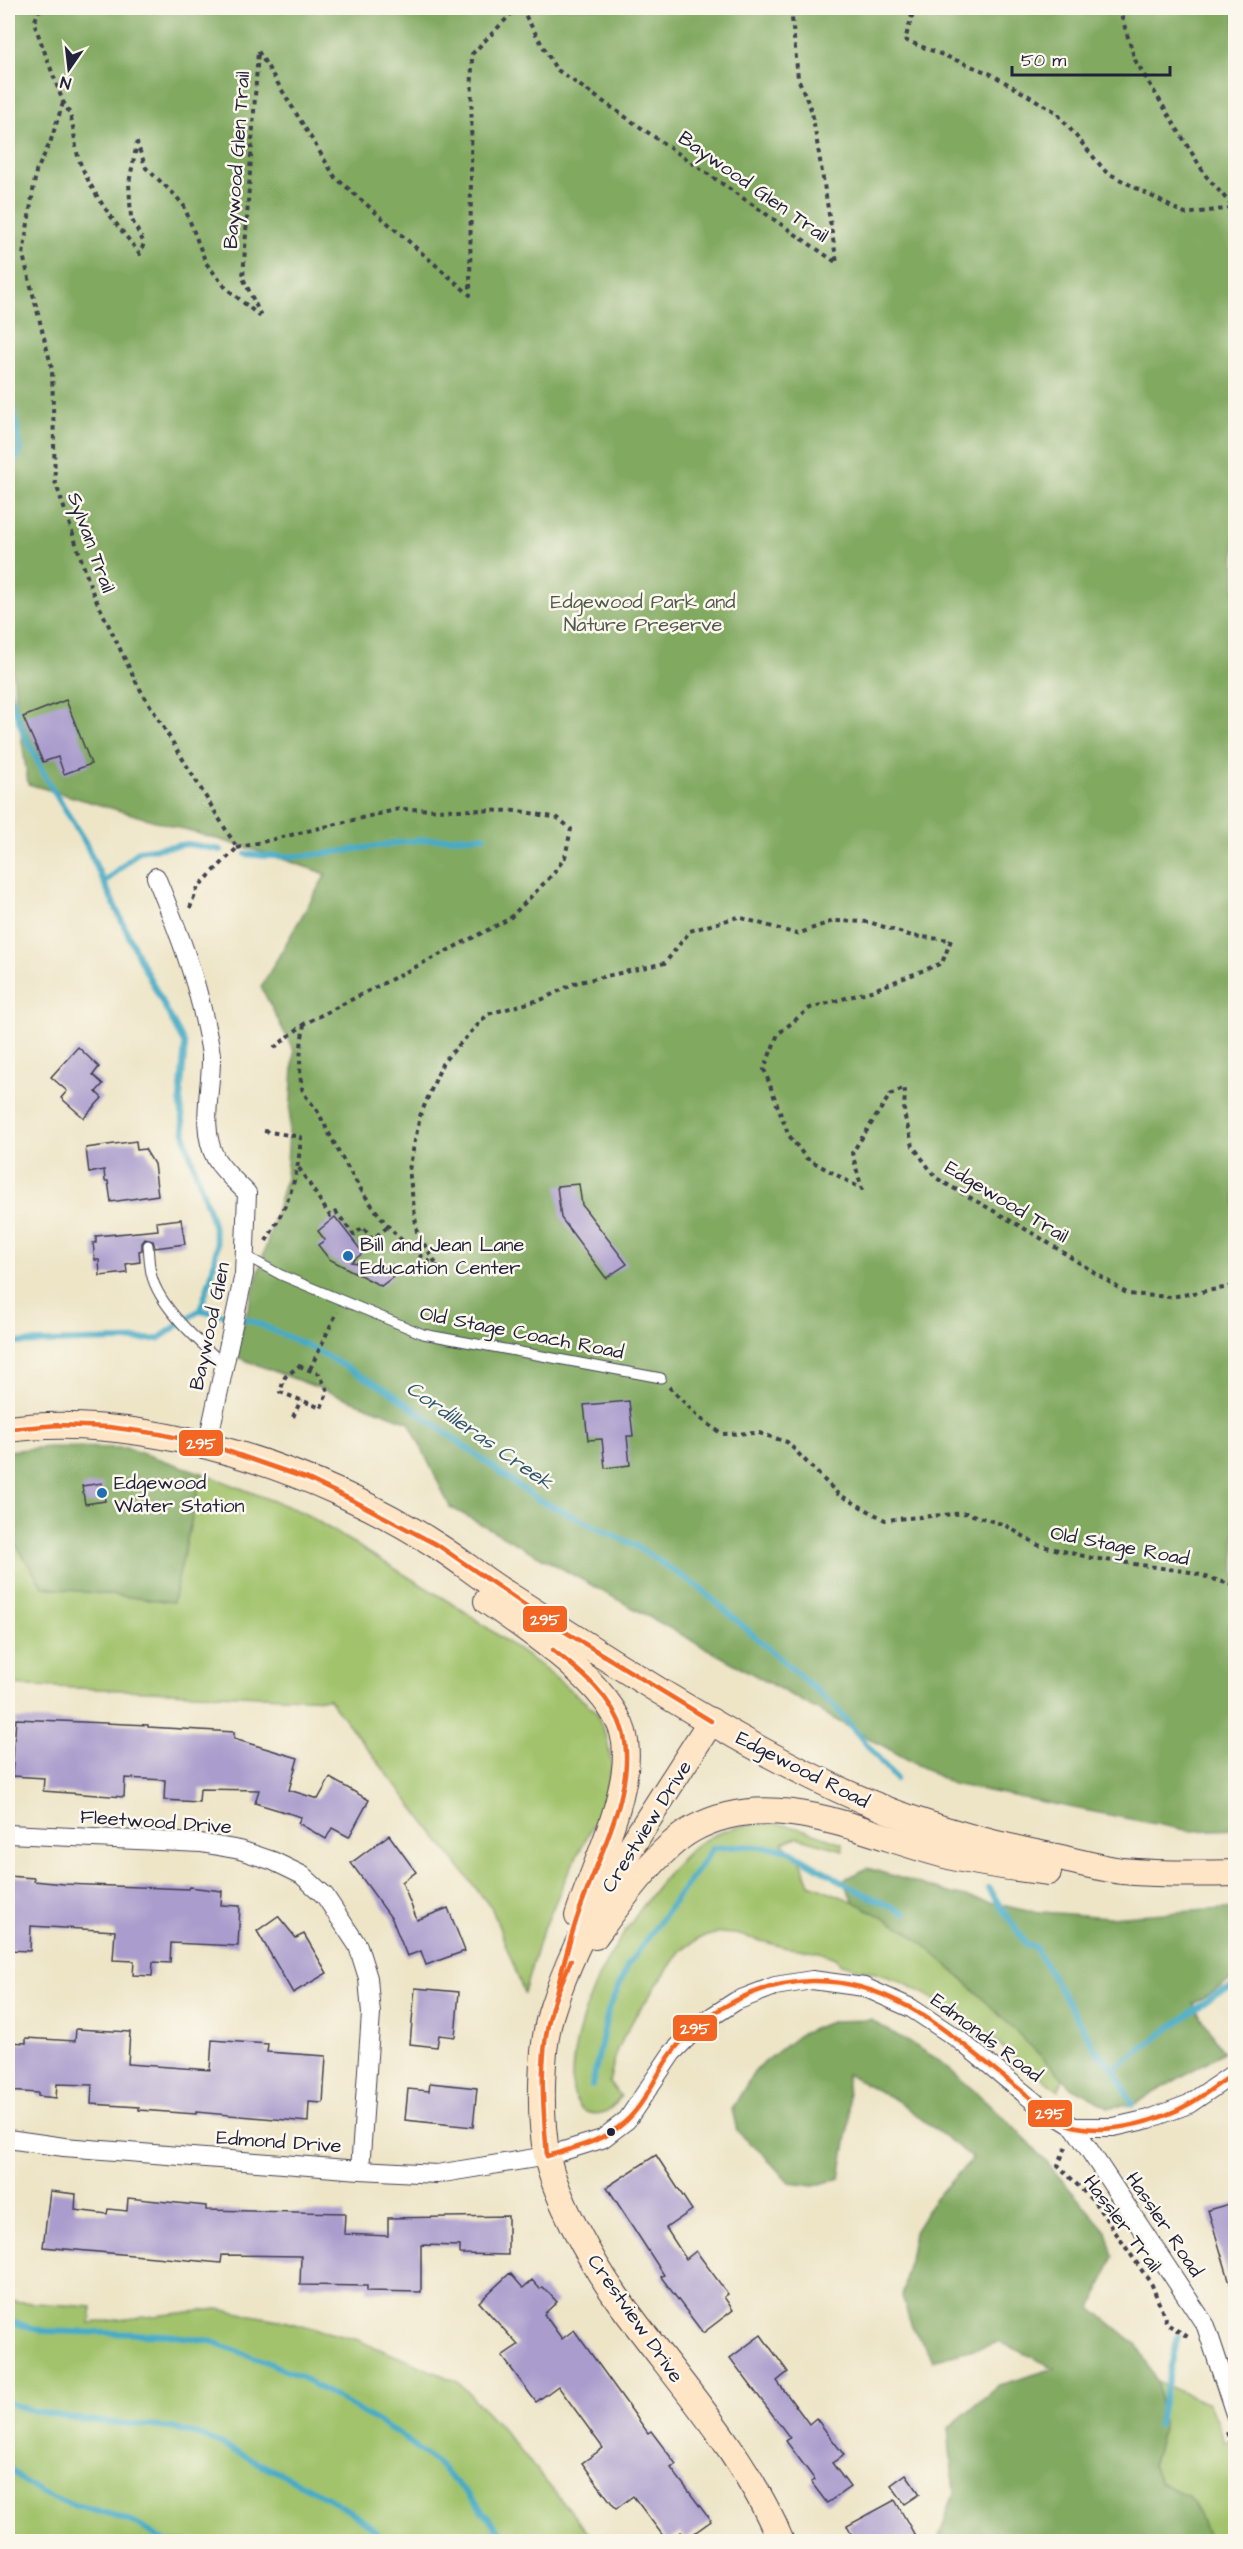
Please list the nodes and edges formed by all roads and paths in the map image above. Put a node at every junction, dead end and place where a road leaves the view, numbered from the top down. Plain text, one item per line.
1 (40, 8) edge
2 (519, 8) edge
3 (791, 8) edge
4 (904, 8) edge
5 (1119, 8) edge
6 (63, 102) junction
7 (1234, 209) edge
8 (237, 848) junction
9 (156, 876) dead end
10 (189, 915) dead end
11 (304, 1024) junction
12 (274, 1048) dead end
13 (264, 1131) dead end
14 (299, 1167) junction
15 (389, 1226) junction
16 (148, 1245) dead end
17 (248, 1263) junction
18 (1236, 1286) edge
19 (336, 1314) dead end
20 (225, 1358) junction
21 (310, 1369) junction
22 (661, 1378) joint
23 (301, 1400) junction
24 (293, 1417) dead end
25 (8, 1429) edge
26 (207, 1446) junction
27 (323, 1486) junction
28 (1236, 1586) edge
29 (711, 1721) junction
30 (8, 1834) edge
31 (1121, 1870) junction
32 (1236, 1873) edge
33 (552, 2009) junction
34 (1236, 2072) edge
35 (1074, 2127) junction
36 (8, 2139) edge
37 (547, 2156) junction
38 (360, 2170) junction
39 (1183, 2332) dead end
40 (1236, 2417) edge
41 (781, 2541) edge

1 - 6 path
2 - 3 path, Baywood Glen Trail
2 - 6 path, Baywood Glen Trail
4 - 7 path
5 - 7 path
6 - 8 path, Sylvan Trail
8 - 10 path
8 - 11 path
9 - 17 street, Baywood Glen
11 - 12 path
11 - 15 path, Edgewood Trail
13 - 14 path
14 - 15 path
14 - 17 path
15 - 18 path, Edgewood Trail
16 - 20 lane
17 - 20 street, Baywood Glen
17 - 22 lane, Old Stage Coach Road
19 - 21 path
20 - 26 street, Baywood Glen
21 - 23 path
21 - 23 path
22 - 28 path, Old Stage Road
23 - 24 path
25 - 26 main road, Edgewood Road
26 - 27 main road, Edgewood Road
27 - 29 main road, Edgewood Road
27 - 33 main road
29 - 31 main road, Edgewood Road
29 - 33 main road, Crestview Drive
30 - 38 street, Fleetwood Drive
31 - 32 main road, Edgewood Road
31 - 33 main road
33 - 37 main road, Crestview Drive
34 - 35 street
35 - 37 street, Edmonds Road
35 - 39 path, Hassler Trail
35 - 40 street, Hassler Road
36 - 38 street, Edmond Drive
37 - 38 street, Edmond Drive
37 - 41 main road, Crestview Drive

